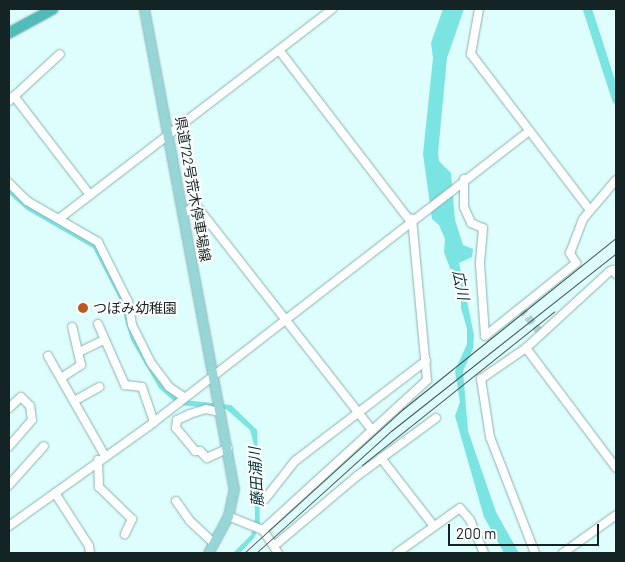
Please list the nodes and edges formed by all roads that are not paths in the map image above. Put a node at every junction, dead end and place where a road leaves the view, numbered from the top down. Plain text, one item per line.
1 (53, 9) edge
2 (144, 9) edge
3 (332, 9) edge
4 (479, 9) edge
5 (9, 33) edge
6 (279, 50) junction
7 (60, 54) dead end
8 (11, 98) edge
9 (529, 131) junction
10 (169, 135) junction
11 (616, 180) edge
12 (461, 182) junction
13 (9, 183) edge
14 (90, 195) junction
15 (590, 210) junction
16 (183, 214) junction
17 (60, 218) junction
18 (412, 219) junction
19 (616, 274) edge
20 (286, 319) junction
21 (98, 324) dead end
22 (72, 327) dead end
23 (104, 340) junction
24 (526, 348) junction
25 (79, 352) junction
26 (48, 356) dead end
27 (426, 361) junction
28 (214, 375) junction
29 (61, 378) junction
30 (99, 387) dead end
31 (184, 397) junction
32 (74, 401) junction
33 (9, 408) edge
34 (220, 412) junction
35 (359, 412) junction
36 (162, 416) junction
37 (436, 418) dead end
38 (178, 420) junction
39 (154, 422) junction
40 (372, 430) junction
41 (9, 446) edge
42 (44, 446) dead end
43 (228, 448) junction
44 (102, 458) junction
45 (381, 458) junction
46 (616, 468) edge
47 (9, 485) edge
48 (55, 493) junction
49 (265, 500) dead end
50 (176, 501) dead end
51 (9, 514) edge
52 (616, 515) edge
53 (228, 516) junction
54 (12, 524) edge
55 (433, 525) junction
56 (263, 530) junction
57 (125, 534) dead end
58 (214, 543) junction
59 (276, 550) edge
60 (90, 553) edge
61 (208, 553) edge
62 (397, 553) edge
63 (484, 553) edge
64 (535, 553) edge
65 (564, 553) edge

1 - 5 highway
2 - 10 main road, 県道722号荒木停車場線
3 - 6 street
4 - 9 street
6 - 10 street
6 - 18 street
7 - 8 street
8 - 14 street
9 - 12 street
9 - 15 street
10 - 14 street
10 - 16 main road, 県道722号荒木停車場線
11 - 15 street
12 - 15 street
12 - 18 street
13 - 17 street
14 - 17 street
16 - 20 street
16 - 28 main road, 県道722号荒木停車場線
17 - 31 street
18 - 20 street
18 - 27 street
19 - 24 street
20 - 28 street
20 - 35 street
21 - 23 street
22 - 25 street
23 - 25 street
23 - 39 street
24 - 46 street
24 - 64 street
25 - 29 street
26 - 29 street
27 - 35 street
27 - 40 street
28 - 31 street
28 - 34 main road, 県道722号荒木停車場線
29 - 32 street
30 - 32 street
31 - 36 street
32 - 44 street
33 - 41 street
34 - 38 street
34 - 43 main road, 県道722号荒木停車場線
35 - 40 street
35 - 49 street
36 - 38 street
36 - 39 street
37 - 45 street
38 - 43 street
39 - 44 street
40 - 56 street
42 - 47 street
43 - 53 main road, 県道722号荒木停車場線
44 - 48 street
44 - 57 street
45 - 55 street
45 - 59 street
48 - 54 street
48 - 60 street
50 - 58 street
51 - 54 street
52 - 65 street
53 - 56 street
53 - 58 main road, 県道722号荒木停車場線
55 - 62 street
55 - 63 street
56 - 59 street
58 - 61 main road, 県道722号荒木停車場線

